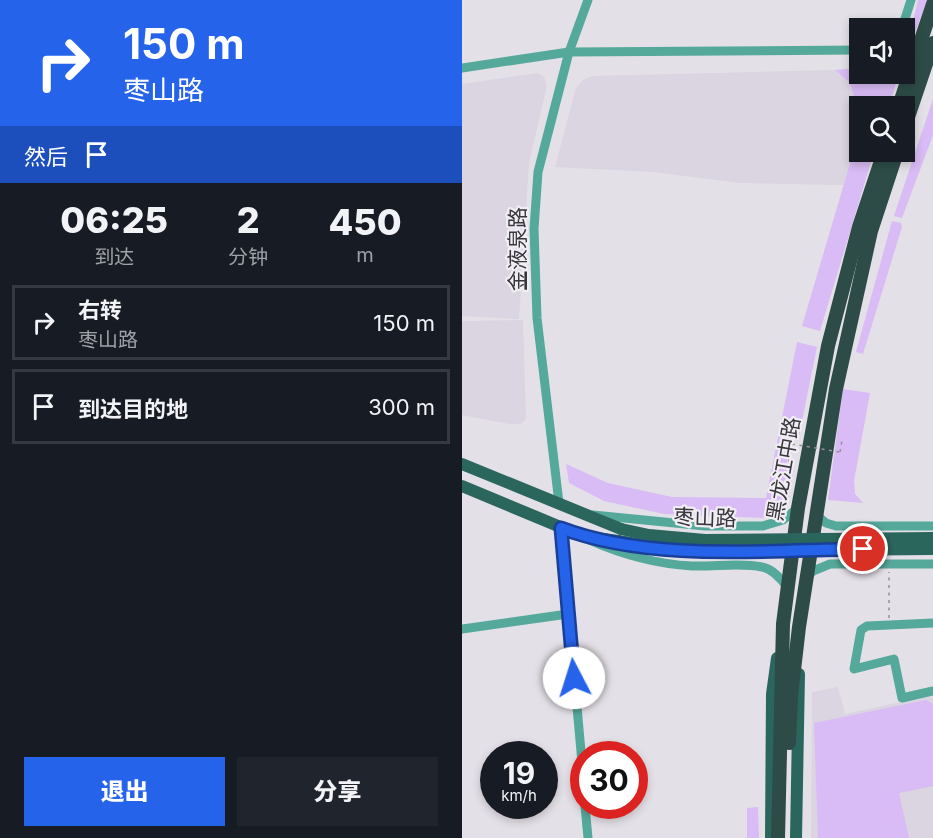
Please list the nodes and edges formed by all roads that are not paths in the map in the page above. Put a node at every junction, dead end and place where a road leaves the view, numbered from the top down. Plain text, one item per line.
1 (588, 0) edge
2 (911, 0) edge
3 (933, 4) edge
4 (905, 18) edge
5 (924, 49) edge
6 (849, 50) edge
7 (569, 52) junction
8 (462, 68) edge
9 (903, 96) edge
10 (912, 96) edge
11 (881, 162) edge
12 (894, 162) edge
13 (462, 464) edge
14 (462, 486) edge
15 (559, 503) junction
16 (798, 508) junction
17 (815, 514) junction
18 (587, 515) junction
19 (933, 526) edge
20 (561, 528) junction
21 (619, 535) junction
22 (582, 536) junction
23 (933, 538) edge
24 (933, 549) edge
25 (933, 564) edge
26 (806, 579) junction
27 (787, 587) junction
28 (568, 614) junction
29 (933, 623) edge
30 (783, 624) junction
31 (799, 627) junction
32 (462, 629) edge
33 (933, 691) edge
34 (580, 741) edge
35 (784, 744) junction
36 (586, 819) edge
37 (588, 838) edge
38 (771, 838) edge
39 (778, 838) edge
40 (788, 838) edge
41 (796, 838) edge

1 - 7 street, 金液泉路
2 - 4 street
3 - 5 highway
5 - 9 highway
5 - 10 highway
6 - 7 street
7 - 8 street
7 - 15 street, 金液泉路
11 - 16 highway, 黑龙江中路
12 - 17 highway, 黑龙江中路
13 - 15 main road, 枣山路
14 - 20 main road, 枣山路
15 - 18 main road, 枣山路
16 - 18 street, 枣山路
16 - 27 highway, 黑龙江中路
17 - 19 street
17 - 26 highway, 黑龙江中路
18 - 21 main road, 枣山路
20 - 22 main road, 枣山路
20 - 28 street
21 - 22 main road, 枣山路
21 - 23 main road, 枣山路, bridge
21 - 24 main road, 枣山路, bridge
22 - 27 street, 枣山路
25 - 26 street
26 - 31 highway, 黑龙江中路
27 - 30 highway, 黑龙江中路
28 - 32 street
28 - 34 street
29 - 33 street
30 - 35 highway
30 - 38 main road, 黑龙江中路
31 - 35 highway
31 - 41 main road, 黑龙江中路
35 - 39 highway
35 - 40 highway
36 - 37 street

